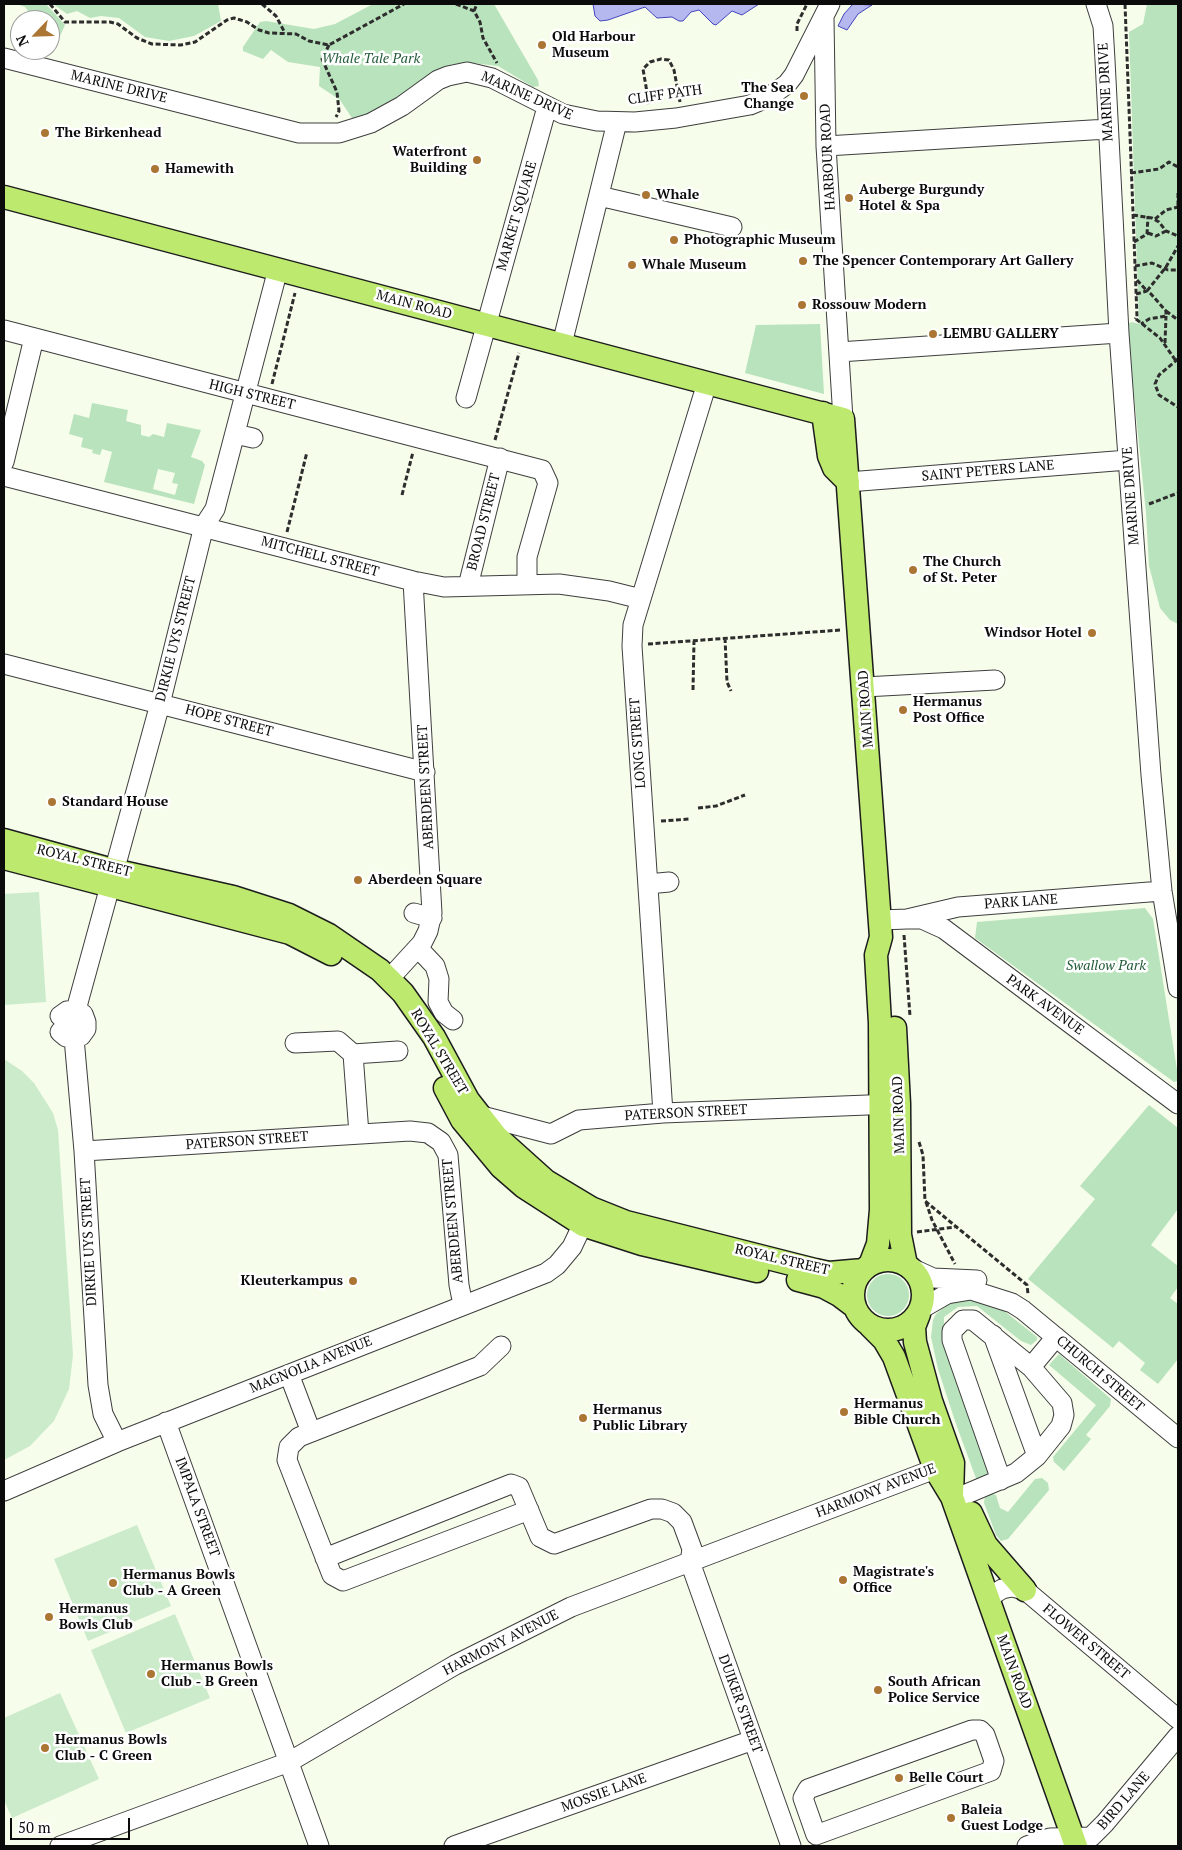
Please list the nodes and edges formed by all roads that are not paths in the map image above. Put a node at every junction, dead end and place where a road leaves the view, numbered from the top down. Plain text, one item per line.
1 (1096, 4) edge
2 (827, 9) edge
3 (4, 58) edge
4 (794, 75) junction
5 (825, 95) junction
6 (547, 107) junction
7 (617, 122) junction
8 (1108, 128) junction
9 (826, 146) junction
10 (599, 196) junction
11 (4, 197) edge
12 (732, 227) dead end
13 (278, 269) junction
14 (486, 324) junction
15 (1124, 326) junction
16 (4, 330) edge
17 (34, 338) junction
18 (562, 344) junction
19 (839, 352) junction
20 (708, 383) junction
21 (245, 393) junction
22 (466, 398) dead end
23 (833, 416) junction
24 (235, 434) junction
25 (253, 438) dead end
26 (495, 457) junction
27 (1128, 460) junction
28 (4, 462) edge
29 (4, 476) edge
30 (848, 482) junction
31 (204, 526) junction
32 (413, 581) junction
33 (527, 585) junction
34 (468, 586) junction
35 (641, 599) junction
36 (4, 664) edge
37 (995, 680) dead end
38 (864, 687) junction
39 (160, 704) junction
40 (425, 772) junction
41 (4, 840) edge
42 (4, 858) edge
43 (111, 878) junction
44 (669, 882) dead end
45 (648, 884) junction
46 (1162, 892) junction
47 (905, 919) junction
48 (881, 928) junction
49 (418, 948) junction
50 (389, 979) junction
51 (1178, 988) edge
52 (453, 1020) dead end
53 (295, 1043) dead end
54 (398, 1051) dead end
55 (353, 1054) junction
56 (890, 1104) junction
57 (1178, 1104) edge
58 (663, 1113) junction
59 (478, 1115) junction
60 (410, 1131) joint
61 (359, 1134) junction
62 (84, 1151) junction
63 (587, 1216) junction
64 (908, 1266) junction
65 (867, 1267) junction
66 (463, 1306) junction
67 (855, 1307) junction
68 (920, 1311) junction
69 (1026, 1312) junction
70 (870, 1326) junction
71 (993, 1334) junction
72 (1056, 1337) junction
73 (500, 1346) dead end
74 (1031, 1367) junction
75 (289, 1374) junction
76 (166, 1422) junction
77 (311, 1432) junction
78 (1178, 1438) edge
79 (117, 1442) junction
80 (1037, 1456) junction
81 (944, 1466) junction
82 (1001, 1480) junction
83 (4, 1491) edge
84 (958, 1496) junction
85 (529, 1510) junction
86 (325, 1558) junction
87 (690, 1562) junction
88 (1024, 1590) junction
89 (988, 1598) junction
90 (1178, 1719) edge
91 (1178, 1736) edge
92 (753, 1740) junction
93 (289, 1762) junction
94 (816, 1835) junction
95 (1075, 1842) edge
96 (791, 1845) edge
97 (60, 1846) edge
98 (319, 1846) edge
99 (454, 1846) edge
100 (1027, 1846) edge

1 - 8 street, MARINE DRIVE
2 - 4 street, MARINE DRIVE
2 - 5 street, HARBOUR ROAD
3 - 6 street, MARINE DRIVE
4 - 5 street
4 - 7 street, MARINE DRIVE
5 - 9 street, HARBOUR ROAD
6 - 7 street, MARINE DRIVE
6 - 14 street, MARKET SQUARE
7 - 10 street
8 - 9 street
8 - 15 street, MARINE DRIVE
9 - 19 street, HARBOUR ROAD
10 - 12 street
10 - 18 street
11 - 13 main road, MAIN ROAD
13 - 14 main road, MAIN ROAD
13 - 21 street, DIRKIE UYS STREET
14 - 18 main road, MAIN ROAD
14 - 22 street, MARKET SQUARE
15 - 19 street
15 - 27 street, MARINE DRIVE
16 - 17 street, HIGH STREET
17 - 21 street, HIGH STREET
17 - 28 street
18 - 20 main road, MAIN ROAD
19 - 23 street, HARBOUR ROAD
20 - 23 main road, MAIN ROAD
20 - 35 street, LONG STREET
21 - 24 street, DIRKIE UYS STREET
21 - 26 street, HIGH STREET
23 - 30 main road
24 - 25 street
24 - 31 street, DIRKIE UYS STREET
26 - 33 street, HIGH STREET
26 - 34 street, BROAD STREET
27 - 30 street, SAINT PETERS LANE
27 - 46 street, MARINE DRIVE
29 - 31 street, MITCHELL STREET
30 - 38 main road, MAIN ROAD
31 - 32 street, MITCHELL STREET
31 - 39 street, DIRKIE UYS STREET
32 - 34 street, MITCHELL STREET
32 - 40 street, ABERDEEN STREET
33 - 34 street, MITCHELL STREET
33 - 35 street, MITCHELL STREET
35 - 45 street, LONG STREET
36 - 39 street, HOPE STREET
37 - 38 street
38 - 48 main road, MAIN ROAD
39 - 40 street, HOPE STREET
39 - 43 street, DIRKIE UYS STREET
40 - 49 street, ABERDEEN STREET
41 - 43 main road, ROYAL STREET
42 - 43 main road, ROYAL STREET
43 - 50 main road, ROYAL STREET
43 - 62 street, DIRKIE UYS STREET
43 - 63 main road, ROYAL STREET
44 - 45 street
45 - 58 street, LONG STREET
46 - 47 street, PARK LANE
46 - 51 street, MARINE DRIVE
47 - 48 street, PARK LANE
47 - 57 street, PARK AVENUE
48 - 56 main road, MAIN ROAD
49 - 50 street, ABERDEEN STREET
49 - 52 street
50 - 59 main road, ROYAL STREET
53 - 55 street
54 - 55 street
55 - 61 street
56 - 58 street, PATERSON STREET
56 - 64 main road, MAIN ROAD
56 - 65 main road, MAIN ROAD
58 - 59 street, PATERSON STREET
59 - 63 main road, ROYAL STREET
60 - 61 street, PATERSON STREET
60 - 66 street, ABERDEEN STREET
61 - 62 street, PATERSON STREET
62 - 79 street, DIRKIE UYS STREET
63 - 65 main road, ROYAL STREET
63 - 66 street, MAGNOLIA AVENUE
63 - 67 main road, ROYAL STREET
64 - 65 main road
64 - 68 main road, MAIN ROAD
64 - 69 street, CHURCH STREET
65 - 67 main road, MAIN ROAD
66 - 75 street, MAGNOLIA AVENUE
67 - 70 main road
68 - 69 street, CHURCH STREET
68 - 70 main road
68 - 81 main road, MAIN ROAD
69 - 72 street, CHURCH STREET
70 - 81 main road
71 - 74 street
71 - 80 street
71 - 82 street
72 - 74 street
72 - 78 street, CHURCH STREET
73 - 77 street
74 - 80 street
75 - 76 street, MAGNOLIA AVENUE
75 - 77 street
76 - 79 street, MAGNOLIA AVENUE
76 - 93 street, IMPALA STREET
77 - 86 street
79 - 83 street, MAGNOLIA AVENUE
80 - 82 street
81 - 84 main road
81 - 87 street, HARMONY AVENUE
82 - 84 street
84 - 88 main road
84 - 89 main road, MAIN ROAD
85 - 86 street
85 - 86 street, DUIKER STREET
85 - 87 street, DUIKER STREET
87 - 92 street, DUIKER STREET
87 - 93 street, HARMONY AVENUE
88 - 89 street
88 - 90 street, FLOWER STREET
89 - 95 main road, MAIN ROAD
91 - 95 street, BIRD LANE
92 - 96 street, DUIKER STREET
92 - 99 street, MOSSIE LANE
93 - 97 street, HARMONY AVENUE
93 - 98 street, IMPALA STREET
94 - 94 street
94 - 96 street
95 - 100 street, BIRD LANE

